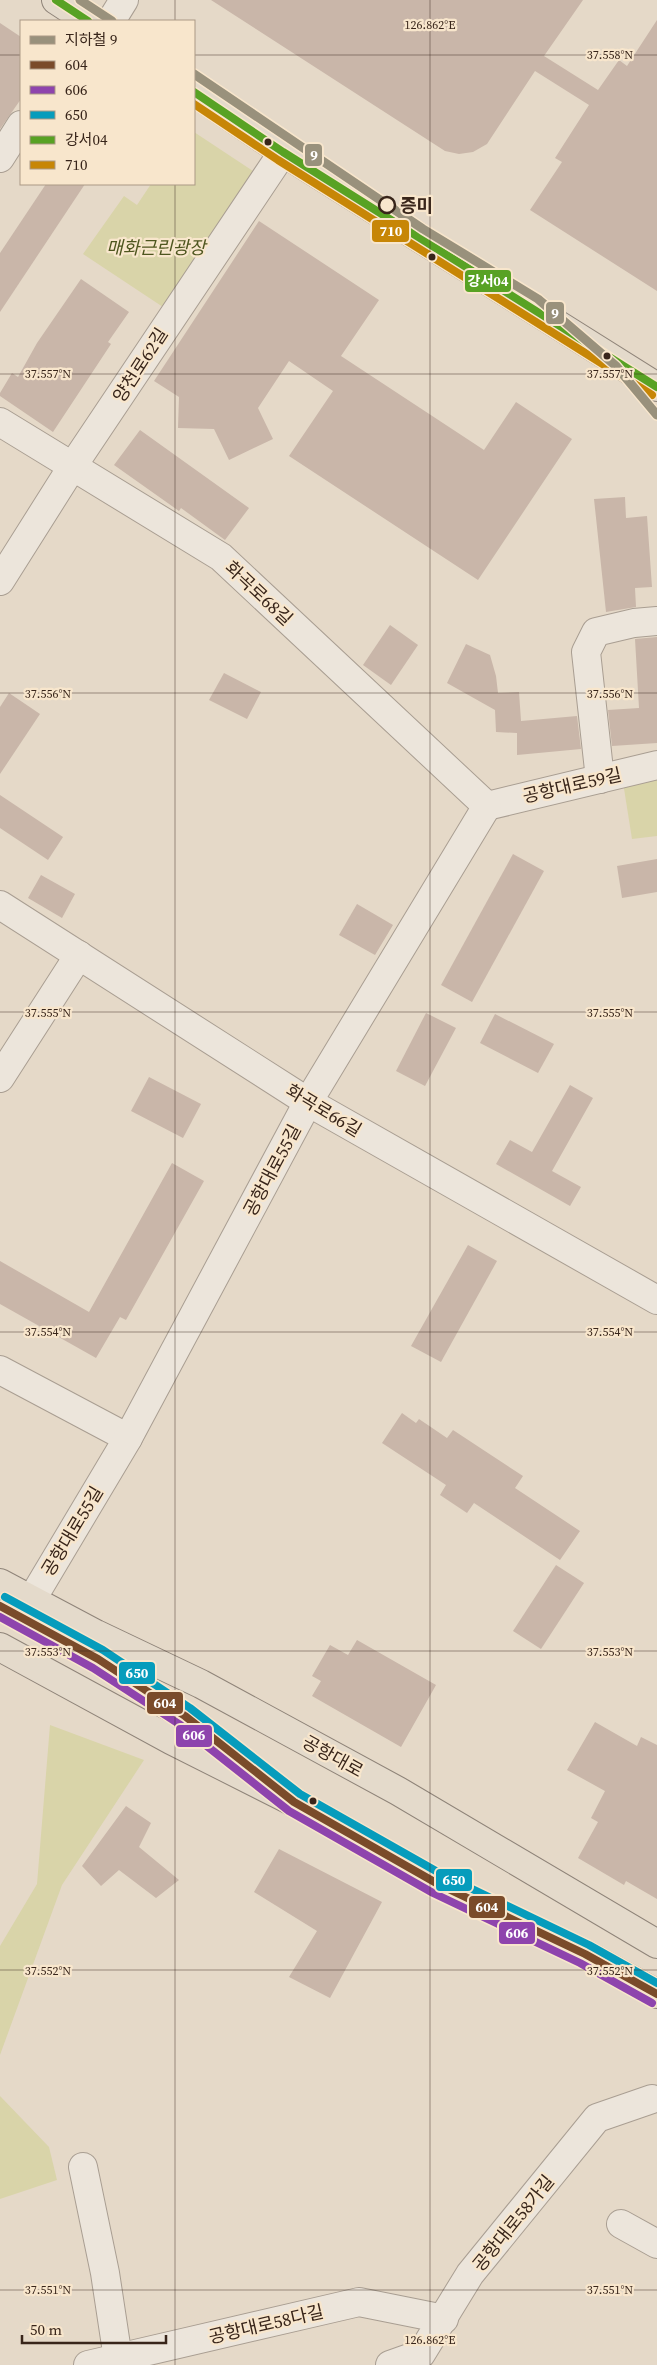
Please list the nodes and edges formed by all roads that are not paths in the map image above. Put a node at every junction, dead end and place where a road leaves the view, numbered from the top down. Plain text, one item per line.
1 (56, 0) edge
2 (124, 0) edge
3 (86, 20) edge
4 (112, 20) edge
5 (195, 93) edge
6 (20, 127) edge
7 (283, 152) junction
8 (0, 158) edge
9 (657, 387) edge
10 (0, 422) edge
11 (72, 467) junction
12 (0, 581) edge
13 (657, 622) edge
14 (657, 765) edge
15 (600, 779) junction
16 (487, 806) junction
17 (0, 905) edge
18 (79, 955) junction
19 (0, 1078) edge
20 (308, 1102) junction
21 (657, 1300) edge
22 (0, 1370) edge
23 (128, 1438) junction
24 (0, 1584) edge
25 (32, 1599) junction
26 (0, 1647) edge
27 (657, 1944) edge
28 (657, 1994) edge
29 (652, 2098) dead end
30 (83, 2167) dead end
31 (621, 2224) dead end
32 (657, 2244) edge
33 (444, 2318) junction
34 (118, 2362) edge
35 (88, 2365) edge
36 (390, 2365) edge

1 - 3 main road
2 - 4 street
5 - 7 main road
6 - 8 street
7 - 9 main road
7 - 11 street, 양천로62길
10 - 11 street, 화곡로68길
11 - 12 street, 양천로62길
11 - 16 street, 화곡로68길
13 - 15 street
14 - 15 street, 공항대로59길
15 - 16 street, 공항대로59길
16 - 20 street, 공항대로55길
17 - 18 street, 화곡로66길
18 - 19 street
18 - 20 street, 화곡로66길
20 - 21 street, 화곡로66길
20 - 23 street, 공항대로55길
22 - 23 street
23 - 25 street, 공항대로55길
24 - 25 main road, 공항대로
25 - 27 main road, 공항대로
26 - 28 main road
29 - 33 street, 공항대로58가길
30 - 34 street
31 - 32 street
33 - 34 street, 공항대로58다길
33 - 36 street, 공항대로58가길
34 - 35 street, 공항대로58다길

